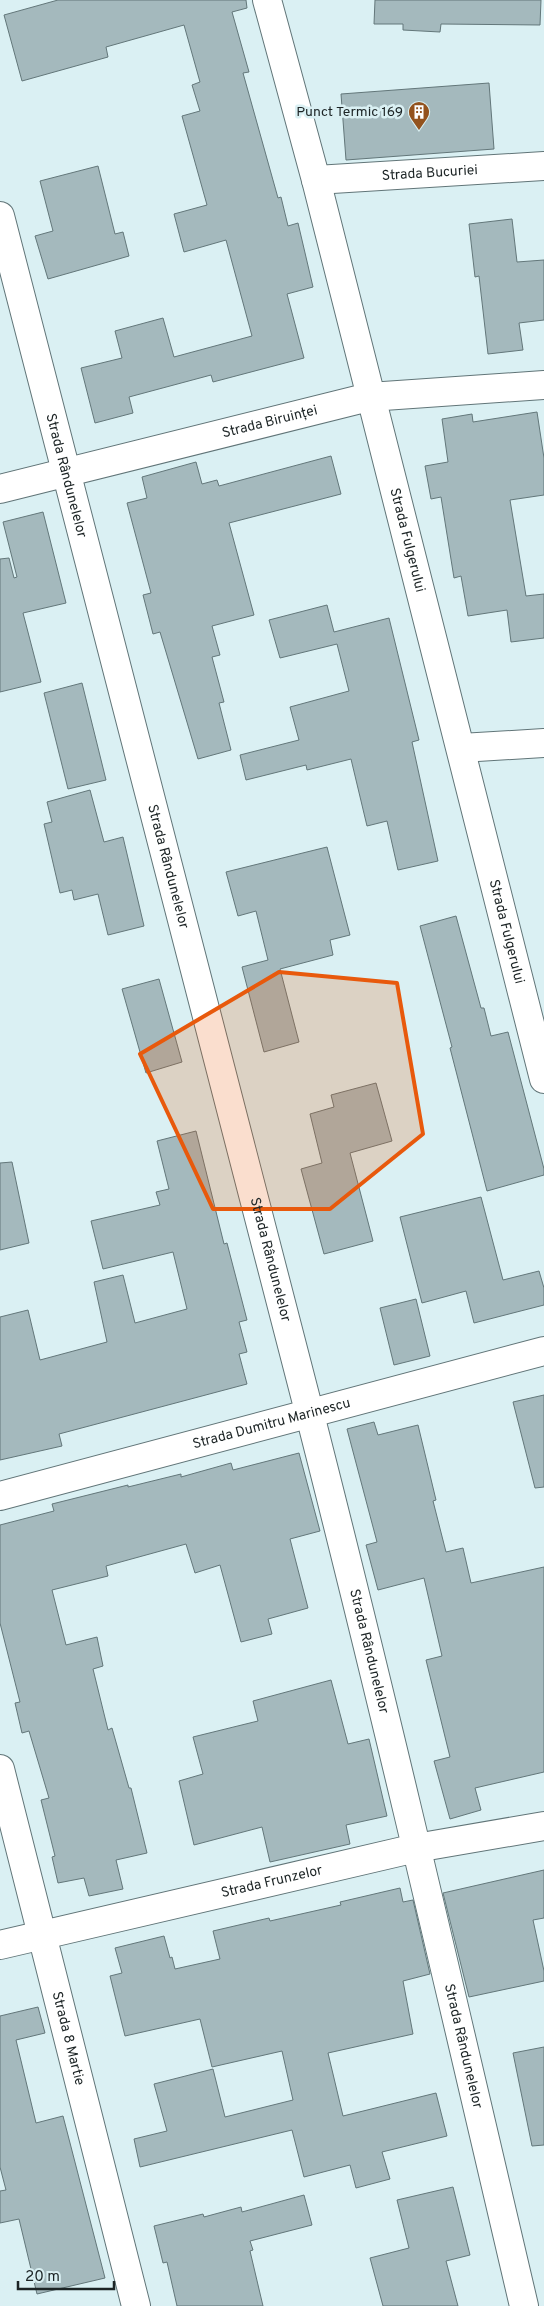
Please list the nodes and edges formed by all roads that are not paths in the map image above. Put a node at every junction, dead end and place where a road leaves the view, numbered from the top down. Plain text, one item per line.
1 (267, 0) edge
2 (544, 166) edge
3 (316, 180) junction
4 (0, 216) edge
5 (544, 385) edge
6 (369, 397) junction
7 (64, 474) junction
8 (0, 489) edge
9 (544, 743) edge
10 (460, 748) junction
11 (544, 1079) edge
12 (544, 1351) edge
13 (310, 1413) junction
14 (0, 1496) edge
15 (0, 1769) edge
16 (544, 1826) edge
17 (416, 1848) junction
18 (42, 1935) junction
19 (0, 1945) edge
20 (136, 2306) edge
21 (524, 2306) edge

1 - 3 street, Strada Fulgerului
2 - 3 street, Strada Bucuriei
3 - 6 street, Strada Fulgerului
4 - 7 street, Strada Rândunelelor
5 - 6 street, Strada Biruinței
6 - 7 street, Strada Biruinței
6 - 10 street, Strada Fulgerului
7 - 8 street, Strada Biruinței
7 - 13 street, Strada Rândunelelor
9 - 10 street
10 - 11 street, Strada Fulgerului
12 - 13 street, Strada Dumitru Marinescu
13 - 14 street, Strada Dumitru Marinescu
13 - 17 street, Strada Rândunelelor
15 - 18 street, Strada 8 Martie
16 - 17 street, Strada Frunzelor
17 - 18 street, Strada Frunzelor
17 - 21 street, Strada Rândunelelor
18 - 19 street, Strada Frunzelor
18 - 20 street, Strada 8 Martie

